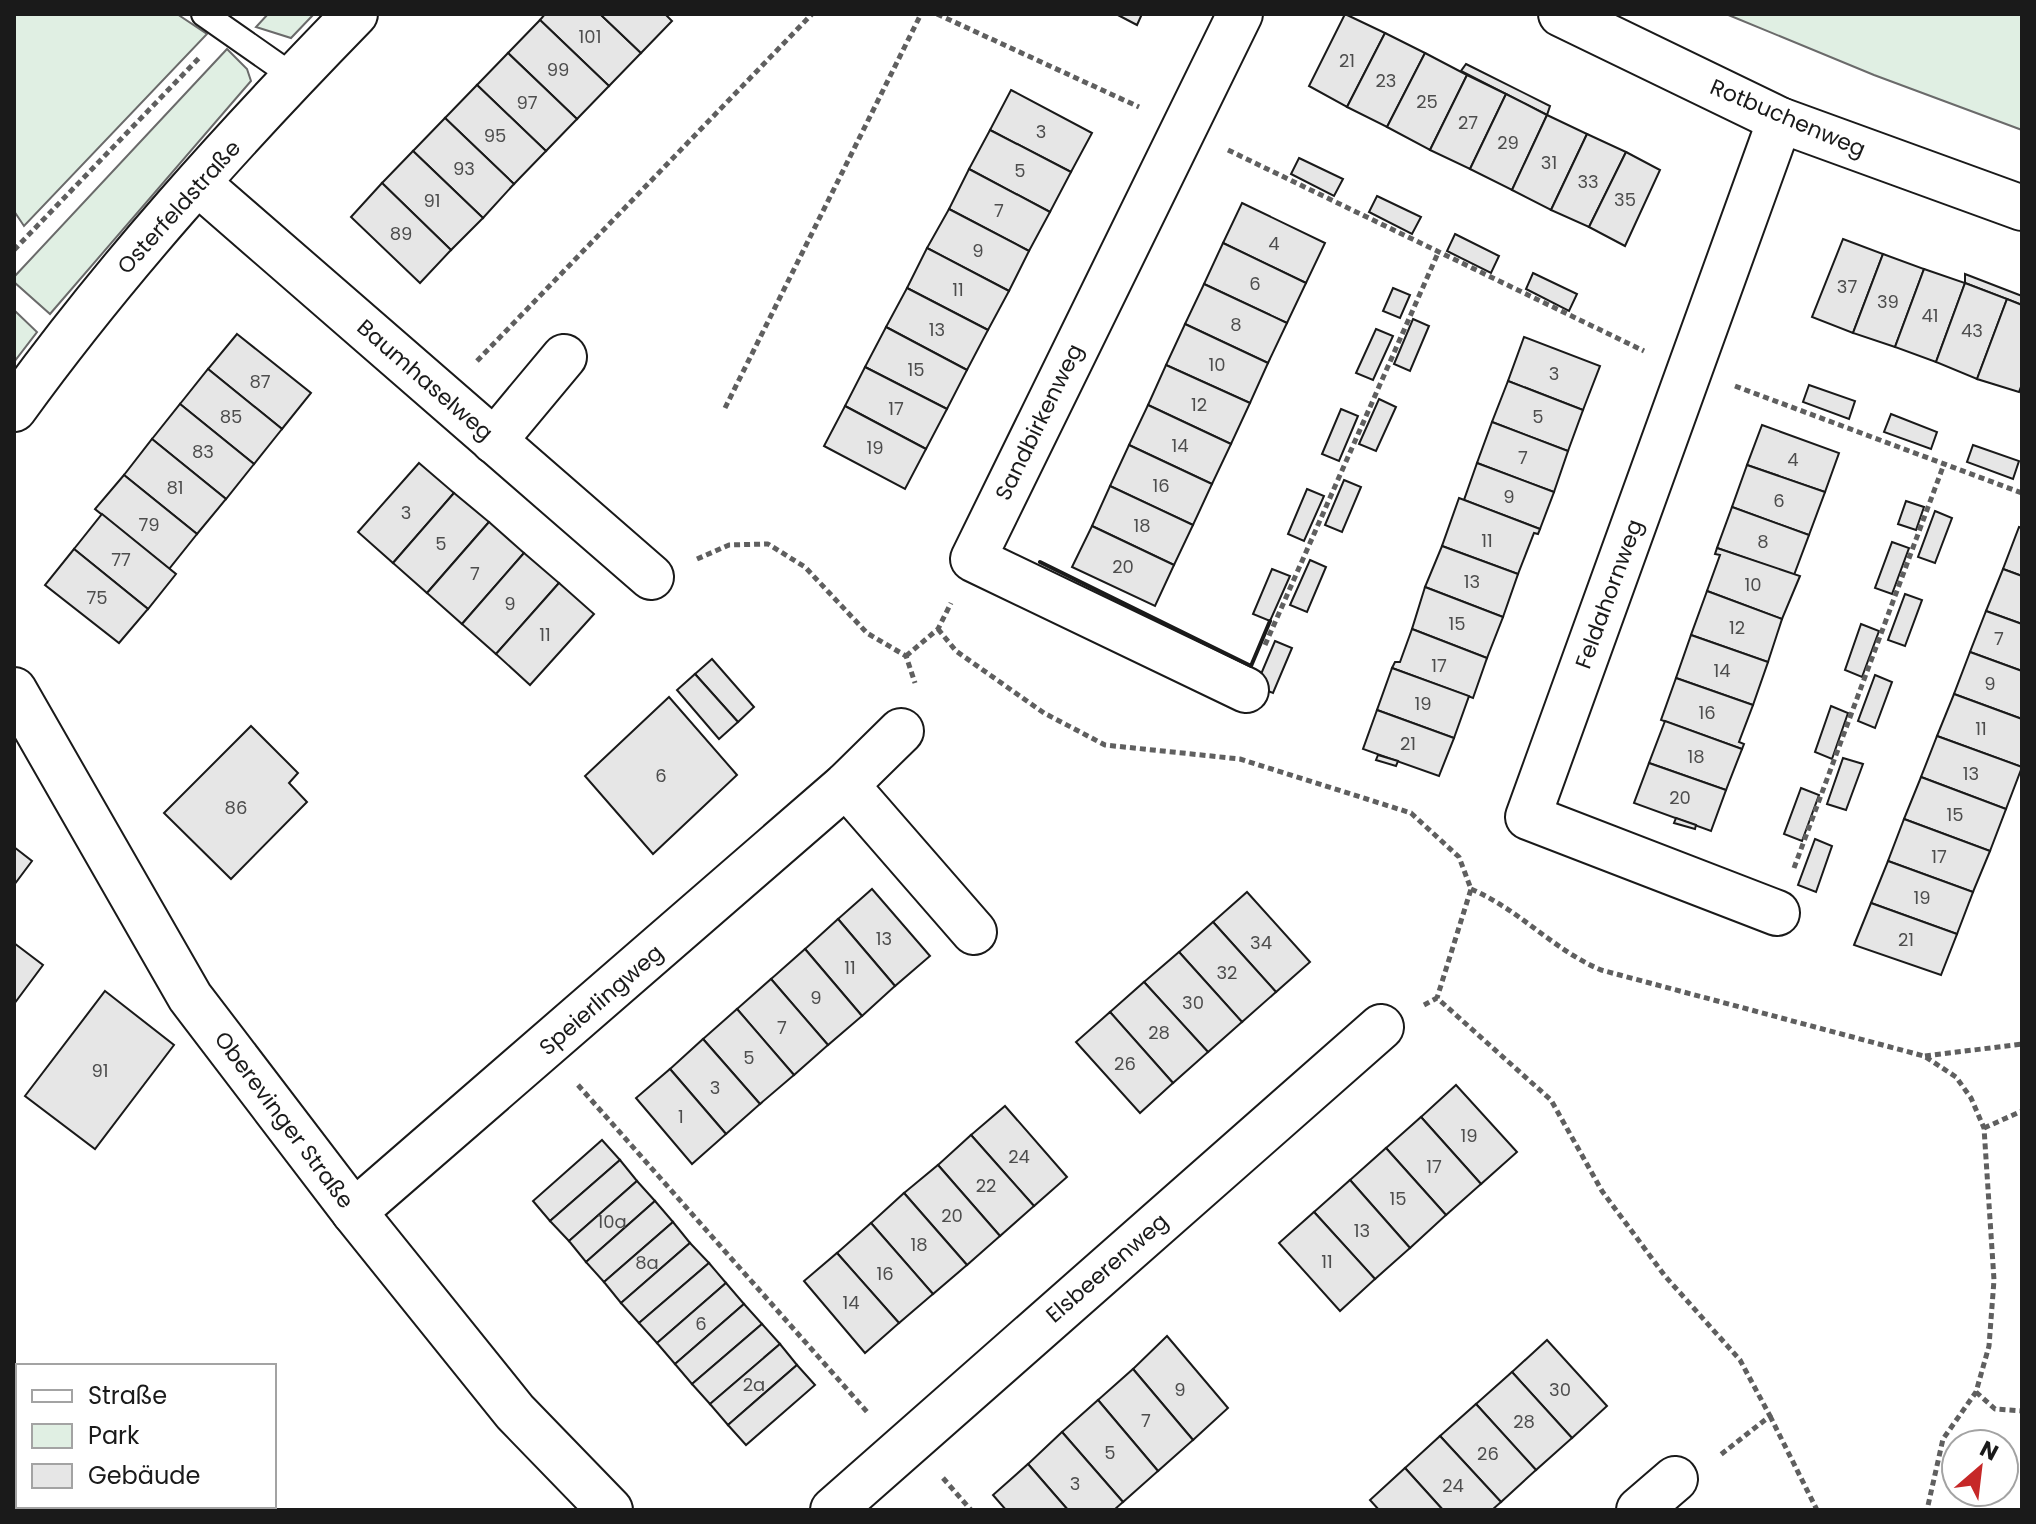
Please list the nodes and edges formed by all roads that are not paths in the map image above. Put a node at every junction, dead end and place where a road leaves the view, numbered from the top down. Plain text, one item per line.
1 (204, 14) edge
2 (355, 14) edge
3 (1240, 14) edge
4 (1561, 14) edge
5 (294, 77) junction
6 (1780, 120) junction
7 (199, 184) junction
8 (2022, 208) edge
9 (564, 357) dead end
10 (14, 409) edge
11 (494, 441) junction
12 (651, 577) road end
13 (1252, 675) road end
14 (14, 690) edge
15 (901, 731) dead end
16 (846, 785) junction
17 (1777, 913) road end
18 (974, 932) dead end
19 (1381, 1027) road end
20 (354, 1212) junction
21 (1675, 1479) road end
22 (610, 1510) edge
23 (833, 1510) edge
24 (1639, 1510) edge

1 - 5 lane
2 - 5 street, Osterfeldstraße
3 - 13 street, Sandbirkenweg
4 - 6 street, Rotbuchenweg
5 - 7 street, Osterfeldstraße
6 - 8 street, Rotbuchenweg
6 - 17 street, Feldahornweg
7 - 10 street, Osterfeldstraße
7 - 11 street, Baumhaselweg
9 - 11 street
11 - 12 street, Baumhaselweg
14 - 20 street, Oberevinger Straße
15 - 16 street, Speierlingweg
16 - 18 street
16 - 20 street, Speierlingweg
19 - 23 street, Elsbeerenweg
20 - 22 street, Oberevinger Straße
21 - 24 street

